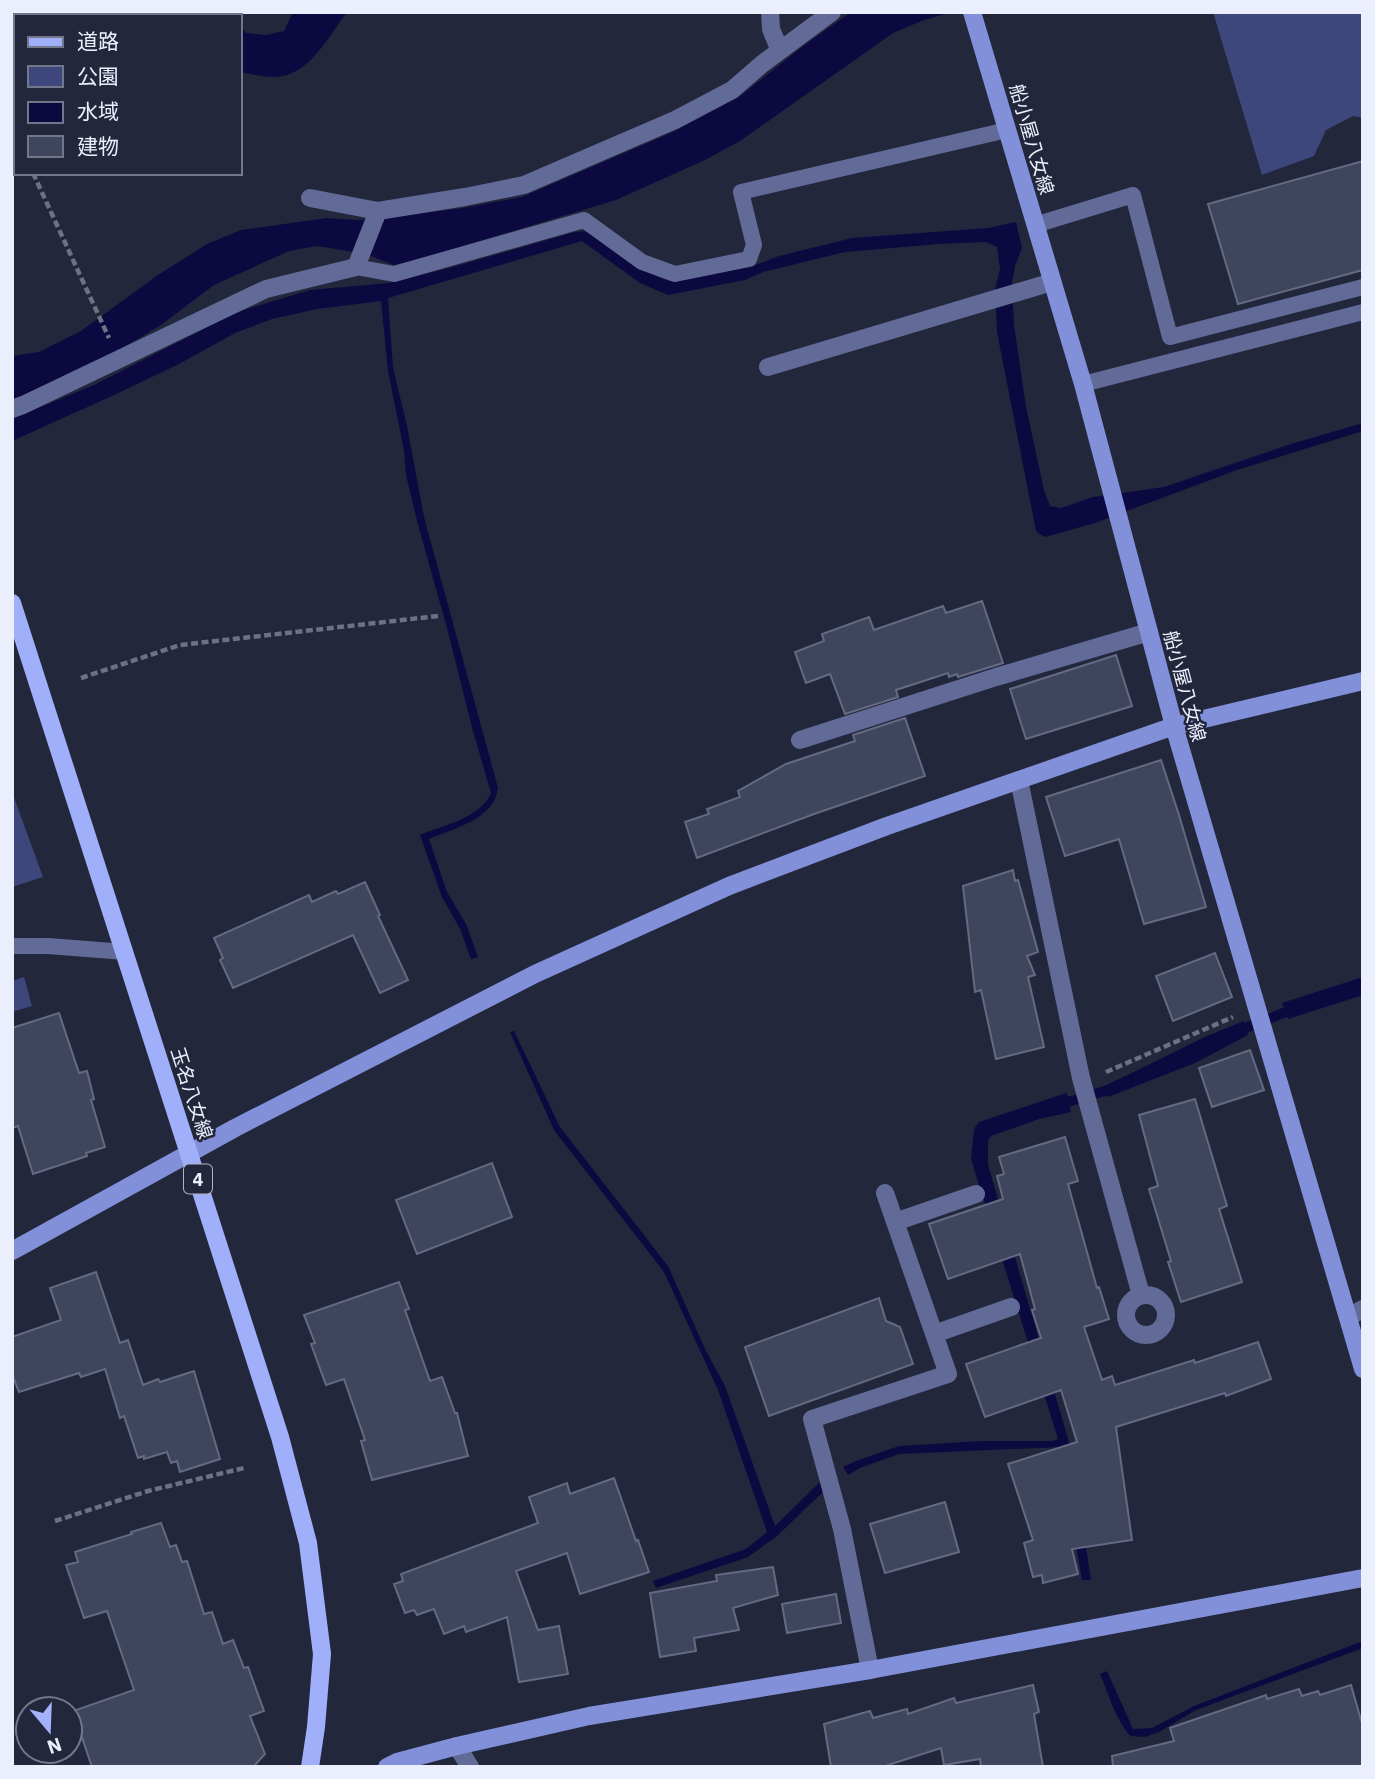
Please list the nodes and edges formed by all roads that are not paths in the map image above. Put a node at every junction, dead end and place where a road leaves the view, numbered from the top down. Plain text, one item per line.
1 (770, 12) edge
2 (832, 12) edge
3 (972, 12) edge
4 (780, 51) junction
5 (1007, 130) junction
6 (310, 198) dead end
7 (378, 213) junction
8 (1035, 225) junction
9 (358, 263) junction
10 (1052, 282) junction
11 (1363, 287) edge
12 (1363, 312) edge
13 (768, 367) dead end
14 (1083, 384) junction
15 (12, 409) edge
16 (12, 603) edge
17 (1149, 632) junction
18 (1363, 681) edge
19 (1174, 726) junction
20 (800, 740) dead end
21 (1019, 780) junction
22 (12, 946) edge
23 (125, 952) junction
24 (189, 1153) junction
25 (885, 1193) dead end
26 (976, 1194) dead end
27 (895, 1222) junction
28 (12, 1251) edge
29 (1141, 1295) dead end
30 (1011, 1307) dead end
31 (1355, 1313) edge
32 (934, 1334) junction
33 (1363, 1369) edge
34 (1363, 1578) edge
35 (870, 1670) junction
36 (457, 1746) junction
37 (310, 1767) edge
38 (387, 1767) edge
39 (470, 1767) edge

1 - 4 street
2 - 4 street
3 - 5 street, 船小屋八女線
4 - 7 street
5 - 8 street, 船小屋八女線
5 - 9 lane
6 - 7 street
7 - 9 street
8 - 10 street, 船小屋八女線
8 - 11 lane
9 - 15 street
10 - 13 street
10 - 14 street, 船小屋八女線
12 - 14 lane
14 - 17 street, 船小屋八女線
16 - 23 main road, 玉名八女線 / 4
17 - 19 street, 船小屋八女線
17 - 20 street
18 - 19 street
19 - 21 street
19 - 31 street, 船小屋八女線
21 - 24 street
21 - 29 street
22 - 23 lane
23 - 24 main road, 玉名八女線 / 4
24 - 28 street
24 - 37 main road, 玉名八女線 / 4
25 - 27 street
26 - 27 street
27 - 32 street
30 - 32 street
31 - 33 street, 船小屋八女線
32 - 35 street
34 - 35 street
35 - 36 street
36 - 38 street
36 - 39 street

